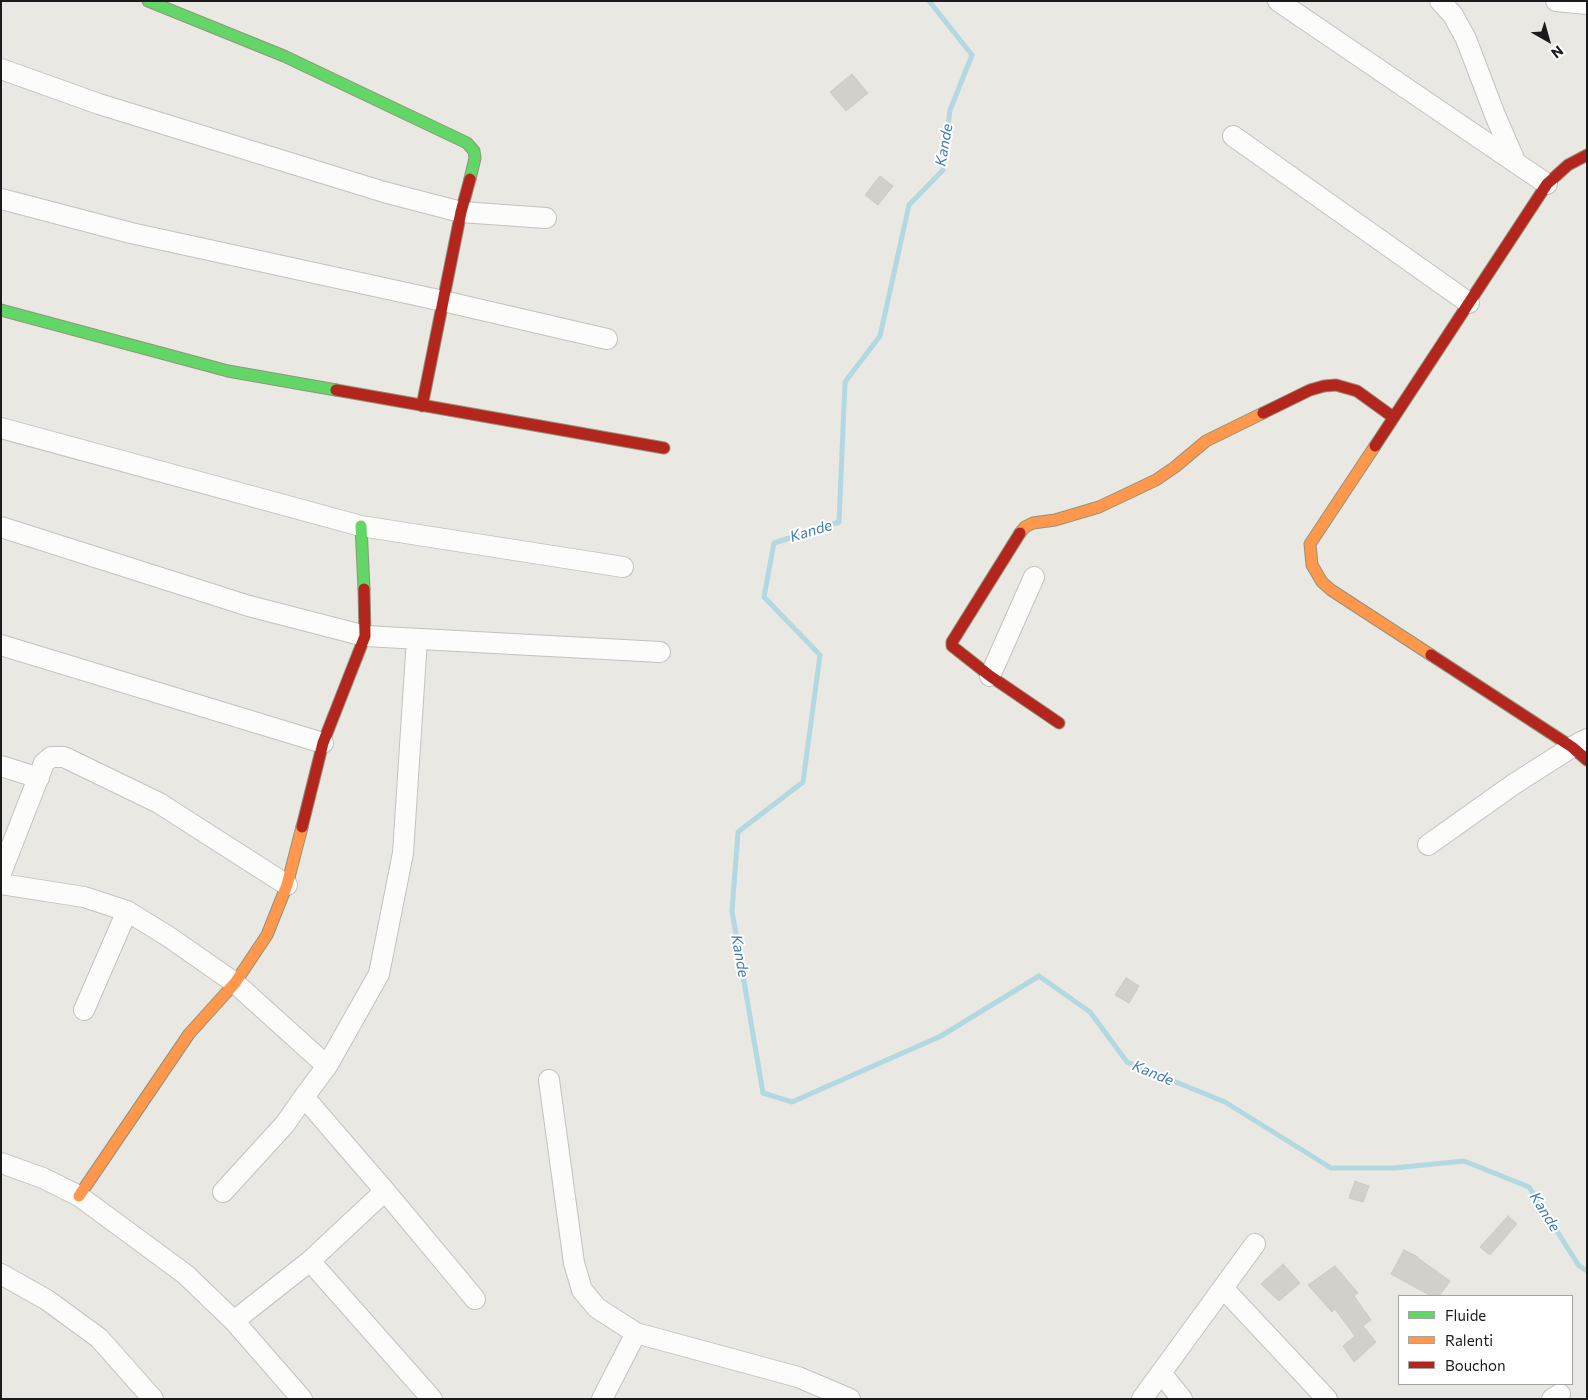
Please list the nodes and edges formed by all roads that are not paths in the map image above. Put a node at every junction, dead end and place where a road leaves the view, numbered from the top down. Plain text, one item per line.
1 (148, 1) edge
2 (1278, 1) edge
3 (1440, 1) edge
4 (1556, 1) edge
5 (1587, 4) edge
6 (1, 69) edge
7 (1233, 136) dead end
8 (1587, 155) edge
9 (1515, 162) junction
10 (1547, 184) junction
11 (1, 199) edge
12 (461, 212) junction
13 (546, 218) dead end
14 (443, 301) junction
15 (1468, 303) junction
16 (1, 310) edge
17 (607, 339) dead end
18 (422, 406) junction
19 (1393, 418) junction
20 (1, 428) edge
21 (664, 448) dead end
22 (361, 526) junction
23 (1, 527) edge
24 (623, 567) dead end
25 (1034, 578) dead end
26 (365, 636) junction
27 (417, 639) junction
28 (1, 645) edge
29 (660, 652) dead end
30 (990, 676) junction
31 (1058, 724) dead end
32 (323, 743) junction
33 (1579, 743) edge
34 (1587, 760) edge
35 (1, 766) edge
36 (39, 778) junction
37 (1428, 845) dead end
38 (1, 873) edge
39 (1, 884) edge
40 (287, 885) junction
41 (127, 911) junction
42 (235, 983) junction
43 (84, 1010) dead end
44 (327, 1066) junction
45 (549, 1080) dead end
46 (304, 1097) junction
47 (1, 1163) edge
48 (385, 1191) junction
49 (223, 1192) dead end
50 (79, 1196) junction
51 (1255, 1244) dead end
52 (310, 1261) junction
53 (1, 1274) edge
54 (1223, 1288) junction
55 (475, 1299) dead end
56 (234, 1321) junction
57 (636, 1333) junction
58 (1161, 1373) junction
59 (153, 1399) edge
60 (302, 1399) edge
61 (432, 1399) edge
62 (602, 1399) edge
63 (850, 1399) edge
64 (1142, 1399) edge
65 (1182, 1399) edge
66 (1327, 1399) edge

1 - 12 street
2 - 9 street
3 - 9 street
4 - 5 street
6 - 12 street
7 - 15 street
8 - 10 street
9 - 10 street
10 - 15 street
11 - 14 street
12 - 13 street
12 - 14 street
14 - 17 street
14 - 18 street
15 - 19 street
16 - 18 street
18 - 21 street
19 - 30 street
19 - 33 street
20 - 22 street
22 - 24 street
22 - 26 street
23 - 26 street
25 - 30 street
26 - 27 street
26 - 32 street
27 - 29 street
27 - 44 street
28 - 32 street
30 - 31 street
32 - 40 street
33 - 34 street
33 - 37 street
35 - 36 street
36 - 38 street
36 - 40 street
39 - 41 street
40 - 42 street
41 - 42 street
41 - 43 street
42 - 44 street
42 - 50 street
44 - 46 street
45 - 57 street
46 - 48 street
46 - 49 street
47 - 50 street
48 - 52 street
48 - 55 street
50 - 56 street
51 - 54 street
52 - 56 street
52 - 61 street
53 - 59 street
54 - 58 street
54 - 66 street
56 - 60 street
57 - 62 street
57 - 63 street
58 - 64 street
58 - 65 street

